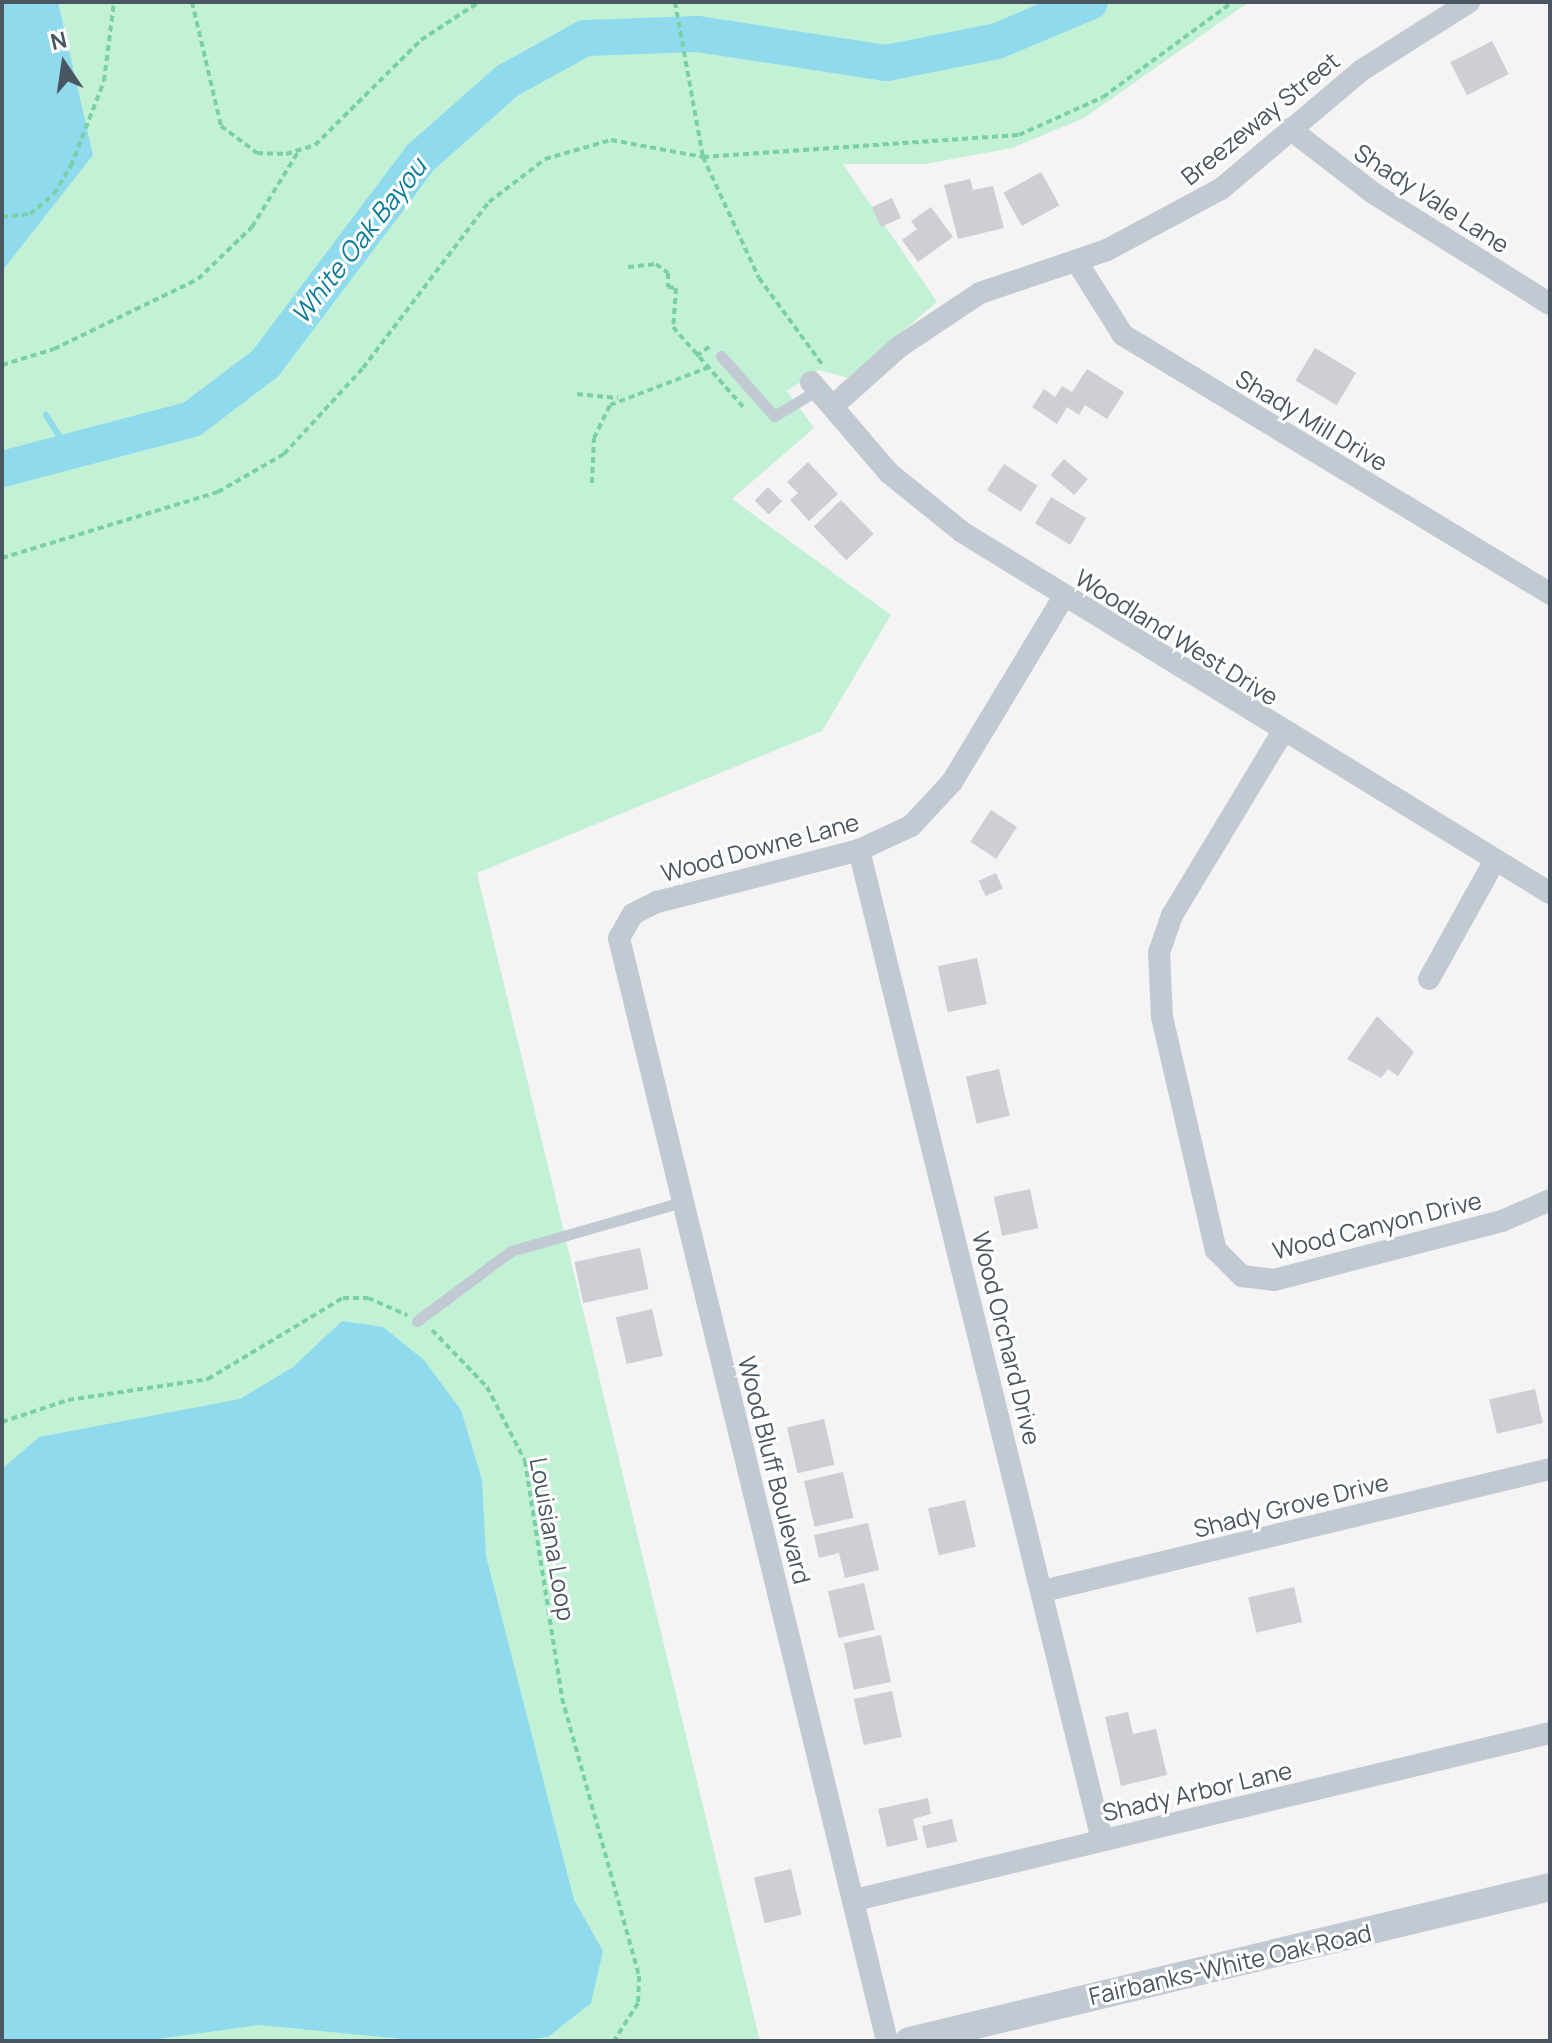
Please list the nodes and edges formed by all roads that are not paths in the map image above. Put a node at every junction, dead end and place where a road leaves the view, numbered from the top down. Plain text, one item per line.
1 (1469, 2) edge
2 (1290, 129) junction
3 (1077, 262) junction
4 (1550, 304) edge
5 (721, 356) road end
6 (821, 393) junction
7 (1550, 594) edge
8 (1064, 596) junction
9 (1282, 733) junction
10 (859, 850) junction
11 (1495, 860) junction
12 (1550, 893) edge
13 (633, 914) joint
14 (1429, 979) dead end
15 (1550, 1200) edge
16 (682, 1202) junction
17 (417, 1321) road end
18 (1550, 1469) edge
19 (1043, 1591) junction
20 (1550, 1733) edge
21 (1102, 1840) junction
22 (1550, 1887) edge
23 (855, 1900) junction
24 (887, 2041) edge
25 (909, 2041) edge

1 - 2 street, Breezeway Street
2 - 3 street, Breezeway Street
2 - 4 street, Shady Vale Lane
3 - 6 street, Breezeway Street
3 - 7 street, Shady Mill Drive
5 - 6 lane
6 - 8 street, Woodland West Drive
8 - 9 street, Woodland West Drive
8 - 10 street, Wood Downe Lane
9 - 11 street, Woodland West Drive
9 - 15 street, Wood Canyon Drive
10 - 13 street, Wood Downe Lane
10 - 19 street, Wood Orchard Drive
11 - 12 street, Woodland West Drive
11 - 14 street
13 - 16 street, Wood Bluff Boulevard
16 - 17 lane
16 - 23 street, Wood Bluff Boulevard
18 - 19 street, Shady Grove Drive
19 - 21 street, Wood Orchard Drive
20 - 21 street, Shady Arbor Lane
21 - 23 street, Shady Arbor Lane
22 - 25 street, Fairbanks-White Oak Road
23 - 24 street, Wood Bluff Boulevard

